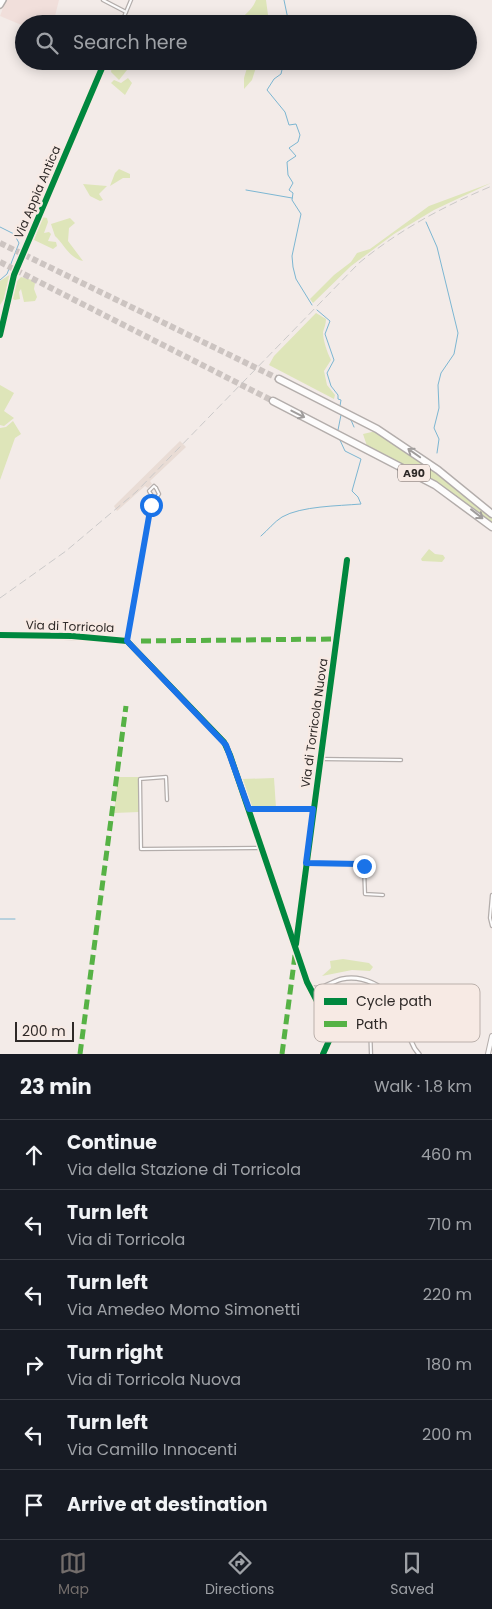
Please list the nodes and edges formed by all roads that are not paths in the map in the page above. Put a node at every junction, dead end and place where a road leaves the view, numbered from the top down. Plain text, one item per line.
1 (3, 0) edge
2 (102, 0) edge
3 (131, 0) edge
4 (0, 5) edge
5 (126, 12) junction
6 (125, 15) edge
7 (101, 70) edge
8 (0, 335) edge
9 (279, 379) tunnel mouth
10 (273, 401) tunnel mouth
11 (154, 499) junction
12 (492, 514) edge
13 (492, 527) edge
14 (346, 560) dead end
15 (0, 635) edge
16 (127, 641) junction
17 (321, 759) junction
18 (401, 760) dead end
19 (167, 800) dead end
20 (249, 809) junction
21 (313, 809) junction
22 (262, 848) junction
23 (306, 863) junction
24 (383, 895) dead end
25 (492, 895) edge
26 (492, 926) edge
27 (296, 948) junction
28 (329, 984) edge
29 (375, 984) edge
30 (310, 988) junction
31 (314, 988) edge
32 (314, 996) edge
33 (492, 1036) edge
34 (328, 1042) edge
35 (411, 1042) edge
36 (323, 1054) edge
37 (419, 1054) edge
38 (488, 1054) edge

1 - 4 main road
2 - 5 street
3 - 5 street
5 - 6 street
7 - 8 street, Via Appia Antica
12 -> 9 highway, A90
10 -> 13 highway, A90
11 - 11 street
11 - 16 street
14 - 17 street, Via di Torricola Nuova
15 - 16 street, Via di Torricola
16 - 20 street, Via di Torricola
17 - 18 street
17 - 21 street, Via di Torricola Nuova
19 - 22 street
20 - 21 street
20 - 22 street, Via di Torricola
21 - 23 street, Via di Torricola Nuova
22 - 27 street, Via di Torricola
23 - 24 street
23 - 27 street, Via di Torricola Nuova
25 - 26 street
27 - 30 street, Via di Torricola
28 - 29 street
30 - 31 street
30 - 32 street
33 - 38 main road
34 - 36 street
35 - 37 street

